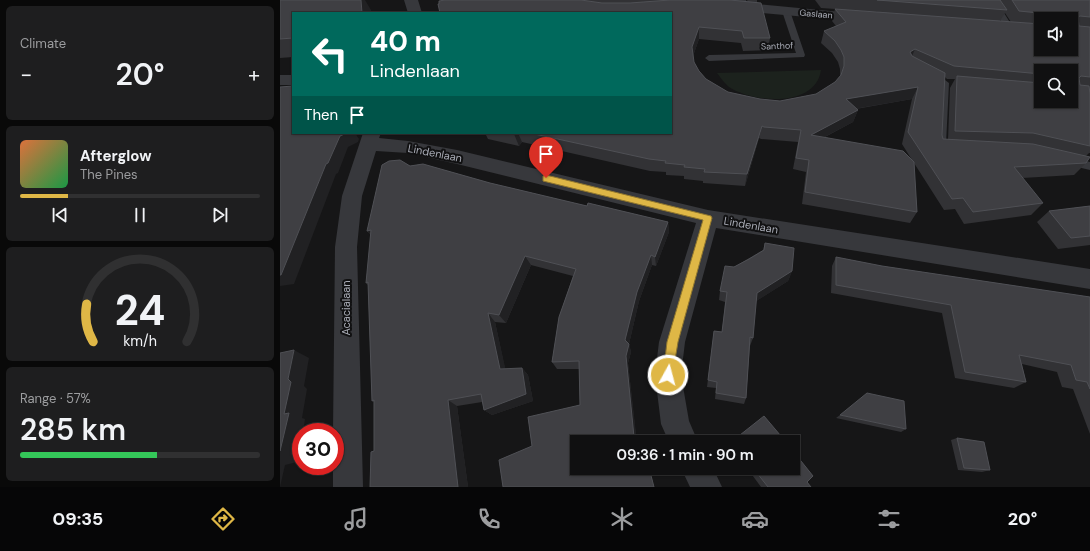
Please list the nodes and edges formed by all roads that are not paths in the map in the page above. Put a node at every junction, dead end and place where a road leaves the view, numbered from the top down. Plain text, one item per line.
1 (411, 0) edge
2 (992, 0) edge
3 (736, 4) edge
4 (786, 11) junction
5 (415, 12) edge
6 (877, 19) edge
7 (994, 28) edge
8 (1010, 29) junction
9 (1026, 30) edge
10 (709, 58) dead end
11 (280, 80) edge
12 (292, 80) edge
13 (945, 82) edge
14 (371, 138) edge
15 (956, 148) edge
16 (1060, 159) edge
17 (1090, 166) edge
18 (708, 218) junction
19 (1090, 279) edge
20 (680, 435) edge
21 (700, 475) edge
22 (348, 487) edge
23 (707, 487) edge

1 - 5 street
2 - 8 lane
3 - 4 street, Gaslaan
4 - 6 street, Gaslaan
4 - 10 lane, Santhof
7 - 8 street
8 - 9 street
11 - 12 street
13 - 15 lane
14 - 18 street, Lindenlaan
14 - 22 street, Acacialaan
16 - 17 lane
18 - 19 street, Lindenlaan
18 - 20 street
21 - 23 street

